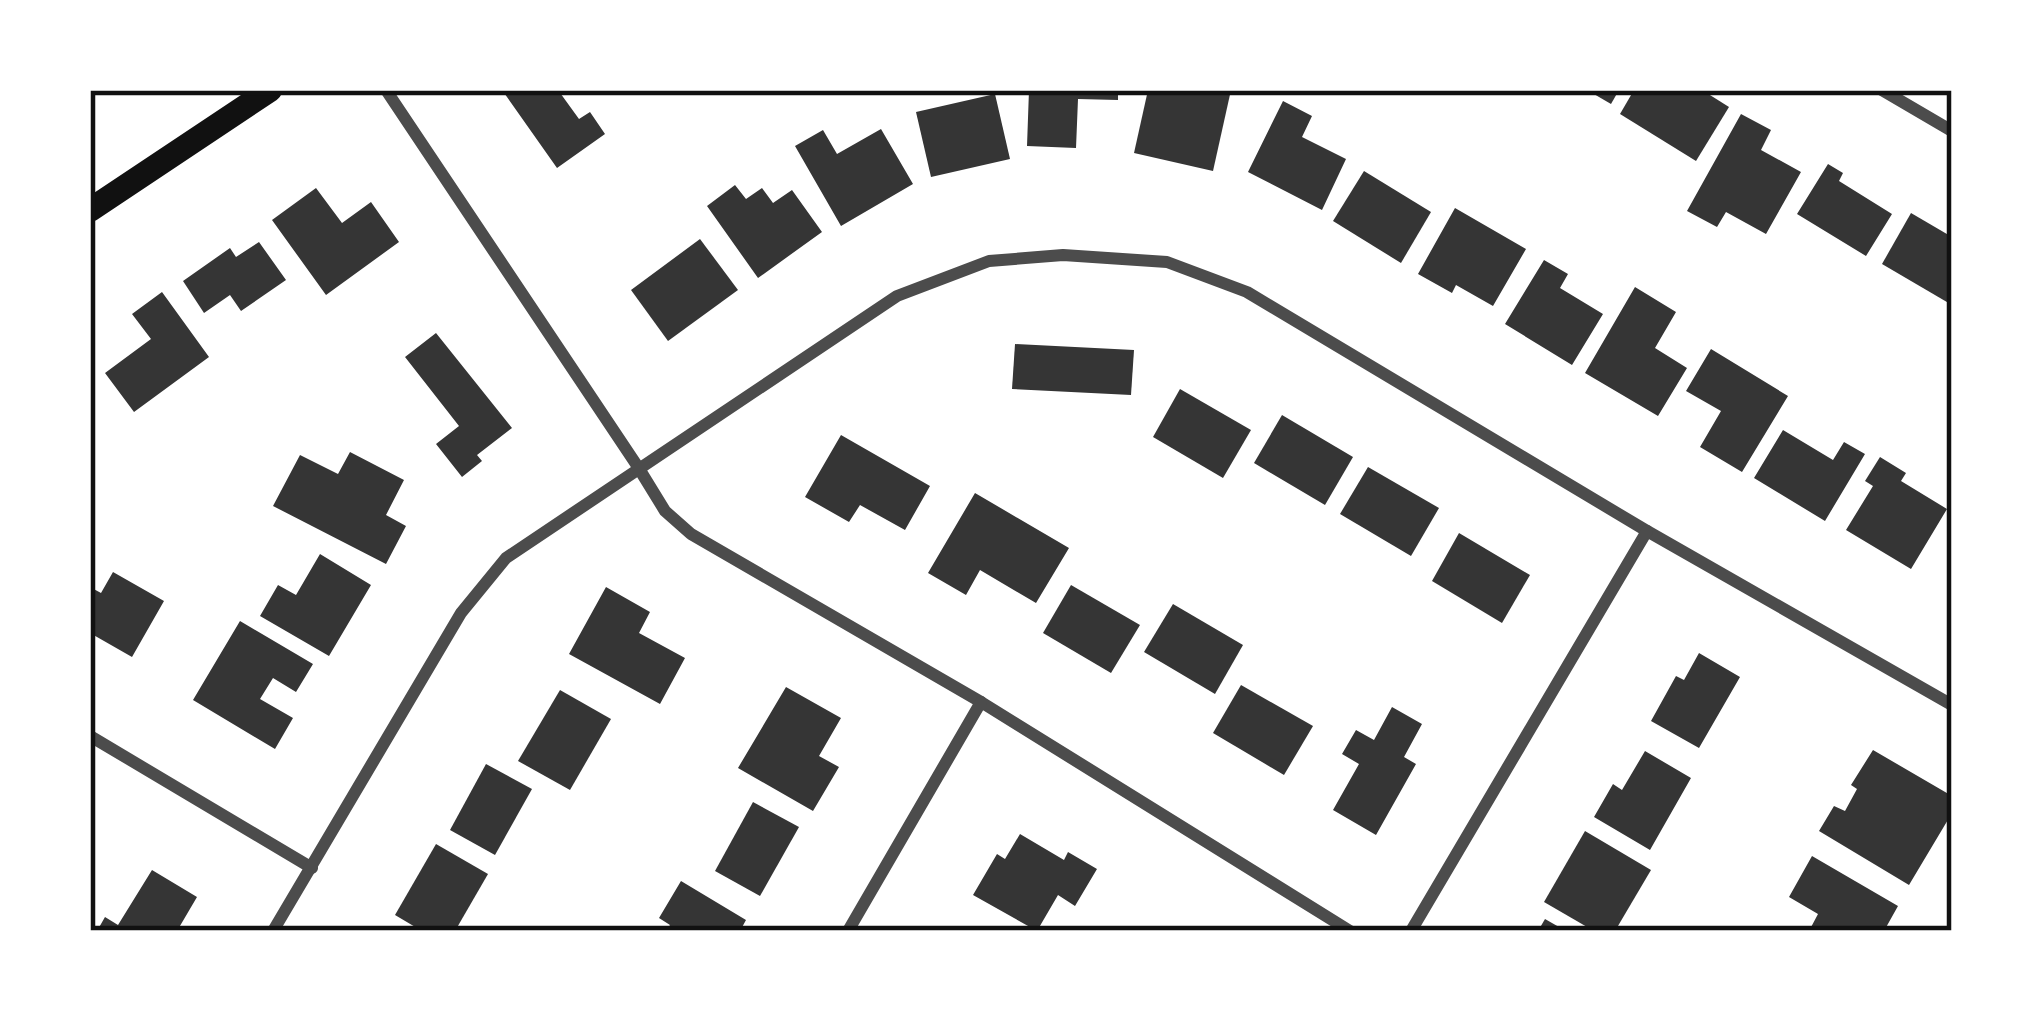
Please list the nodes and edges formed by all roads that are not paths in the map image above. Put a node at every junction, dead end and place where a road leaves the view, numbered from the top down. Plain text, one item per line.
1 (270, 90) edge
2 (386, 90) edge
3 (1882, 90) edge
4 (1952, 131) edge
5 (90, 210) edge
6 (638, 467) junction
7 (1647, 531) junction
8 (981, 702) junction
9 (1952, 705) edge
10 (90, 736) edge
11 (311, 868) junction
12 (273, 931) edge
13 (848, 931) edge
14 (1350, 931) edge
15 (1411, 931) edge

1 - 5 main road
2 - 6 street
3 - 4 street
6 - 7 street
6 - 8 street
6 - 11 street
7 - 9 street
7 - 15 street
8 - 13 street
8 - 14 street
10 - 11 street
11 - 12 street

